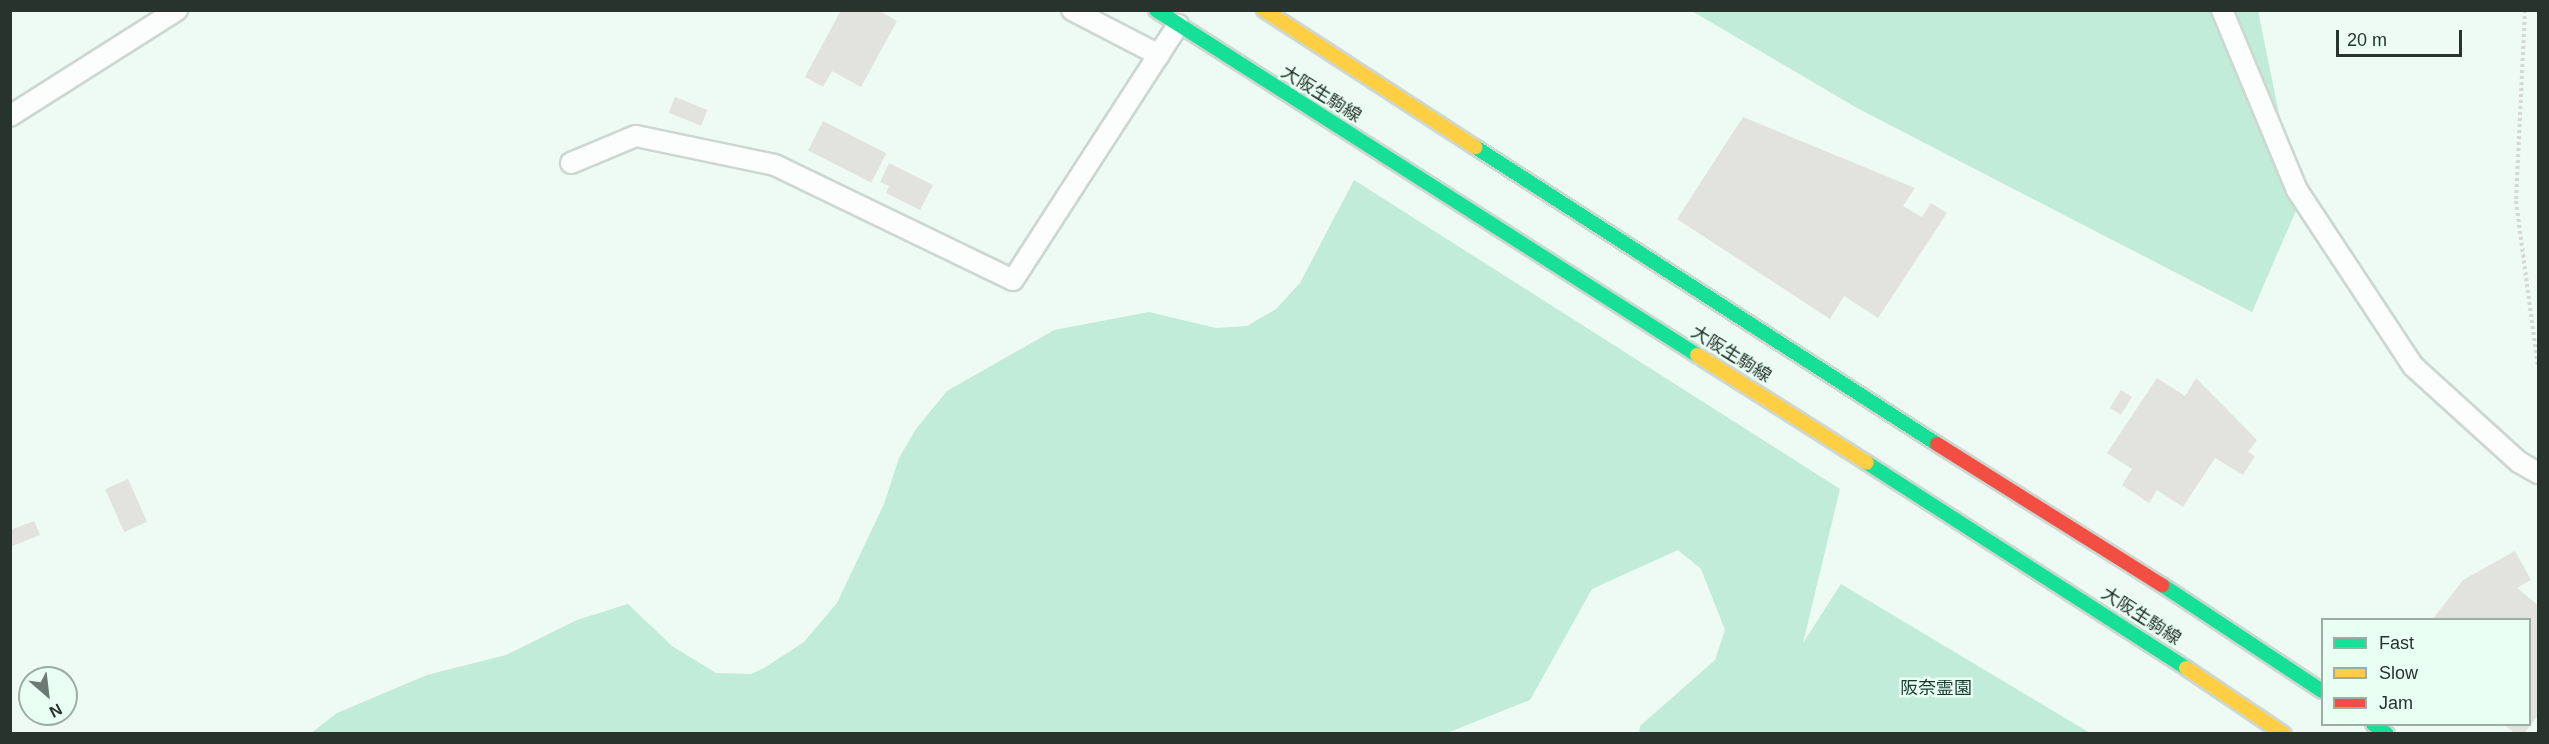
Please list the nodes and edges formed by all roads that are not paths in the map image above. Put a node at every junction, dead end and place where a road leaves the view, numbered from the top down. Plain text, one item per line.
1 (177, 10) edge
2 (1072, 10) edge
3 (1156, 10) edge
4 (1264, 10) edge
5 (2222, 10) edge
6 (1178, 24) junction
7 (1159, 55) junction
8 (10, 116) edge
9 (571, 163) dead end
10 (2538, 473) edge
11 (2321, 690) edge
12 (2284, 734) edge

1 - 8 lane
2 - 7 lane
3 - 6 main road, 大阪生駒線
4 - 11 main road, 大阪生駒線
5 - 10 lane
6 - 7 lane
6 - 12 main road, 大阪生駒線
7 - 9 lane

